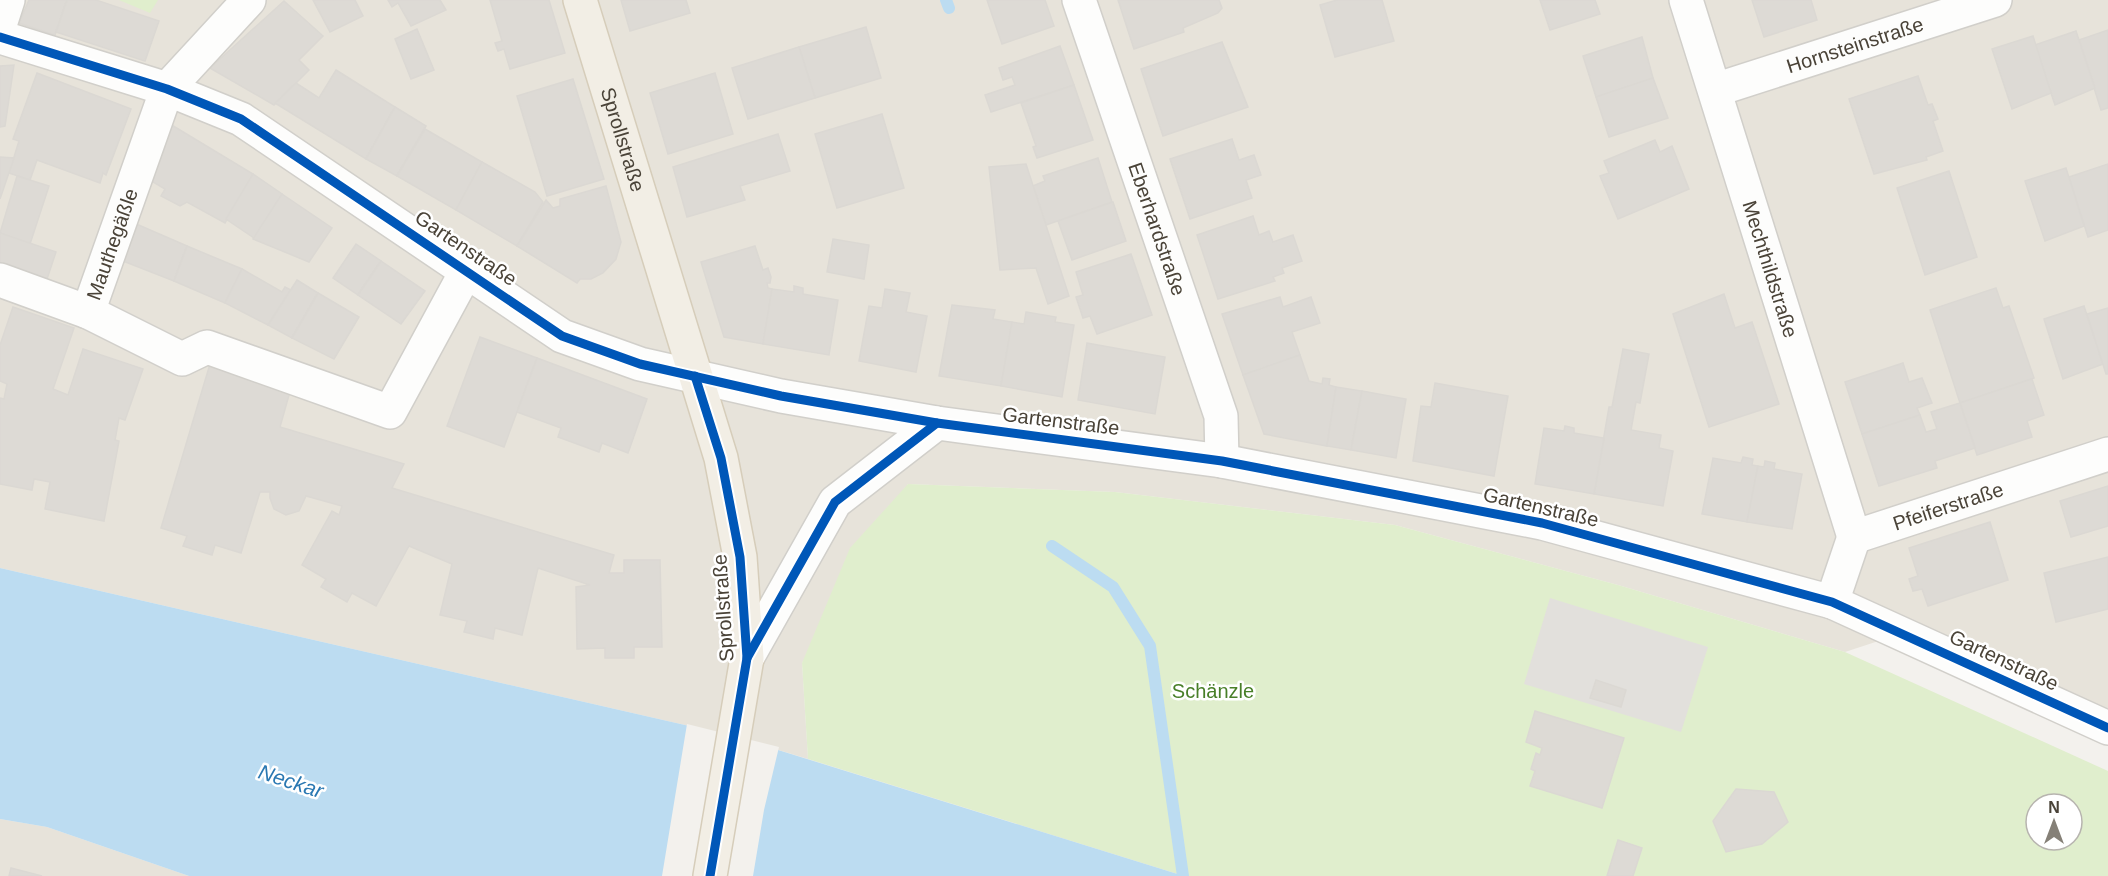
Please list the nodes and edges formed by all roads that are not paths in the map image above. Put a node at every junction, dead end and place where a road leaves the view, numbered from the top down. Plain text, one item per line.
1 (8, 0) edge
2 (249, 0) edge
3 (580, 0) edge
4 (1080, 0) edge
5 (1686, 0) edge
6 (1995, 0) edge
7 (0, 25) edge
8 (0, 37) edge
9 (167, 89) junction
10 (1715, 90) junction
11 (467, 270) junction
12 (0, 280) edge
13 (87, 312) junction
14 (695, 376) junction
15 (937, 423) junction
16 (2108, 454) edge
17 (1222, 461) junction
18 (1854, 537) junction
19 (1832, 602) junction
20 (746, 667) junction
21 (2108, 728) edge
22 (710, 876) edge

1 - 7 street
2 - 9 street
3 - 14 main road, Sprollstraße
4 - 17 street, Eberhardstraße
5 - 10 street, Mechthildstraße
6 - 10 street, Hornsteinstraße
8 - 9 street, Gartenstraße
9 - 11 street, Gartenstraße
9 - 13 street, Mauthegäßle
10 - 18 street, Mechthildstraße
11 - 13 street
11 - 14 street, Gartenstraße
12 - 13 street, Mauthegäßle
14 - 15 street, Gartenstraße
14 - 20 main road, Sprollstraße
15 - 17 street, Gartenstraße
15 - 20 street
16 - 18 street, Pfeiferstraße
17 - 19 street, Gartenstraße
18 - 19 street
19 - 21 street, Gartenstraße
20 - 22 main road, Sprollstraße

